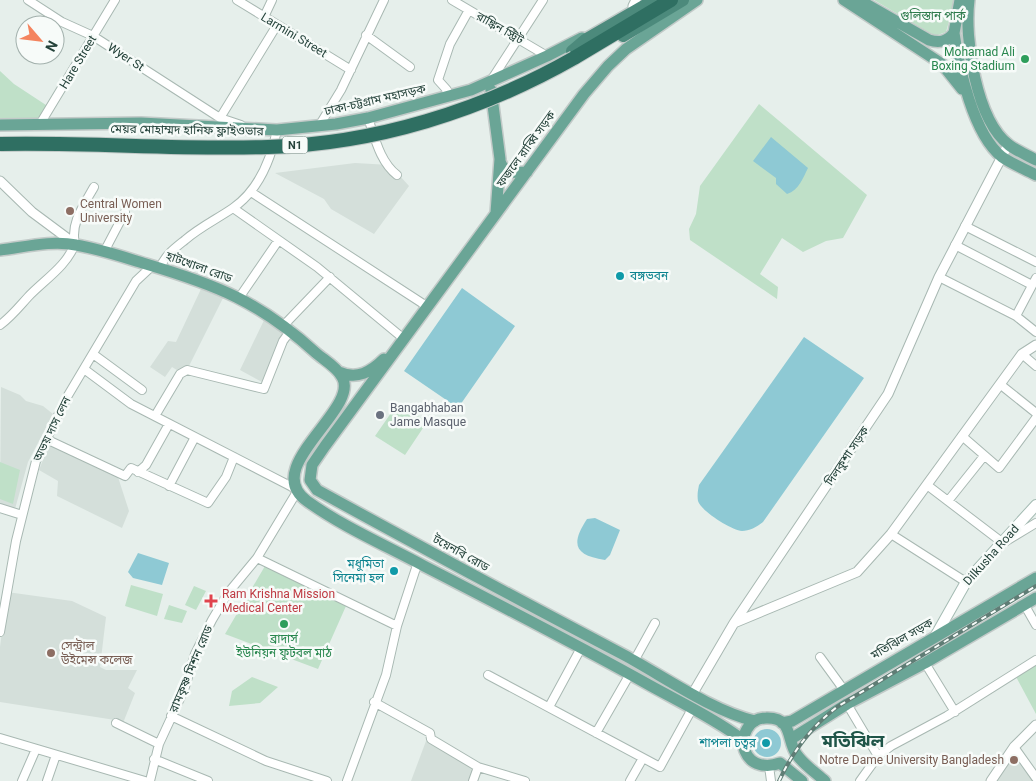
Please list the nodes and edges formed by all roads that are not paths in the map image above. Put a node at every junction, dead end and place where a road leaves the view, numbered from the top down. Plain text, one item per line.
1 (28, 0) edge
2 (115, 0) edge
3 (237, 0) edge
4 (272, 0) edge
5 (384, 0) edge
6 (452, 0) edge
7 (543, 0) edge
8 (654, 0) edge
9 (664, 0) edge
10 (671, 0) edge
11 (683, 0) edge
12 (697, 0) edge
13 (844, 0) edge
14 (860, 0) edge
15 (960, 0) edge
16 (969, 0) edge
17 (637, 2) edge
18 (469, 10) junction
19 (264, 17) junction
20 (277, 25) junction
21 (954, 33) junction
22 (366, 35) junction
23 (94, 36) junction
24 (519, 40) junction
25 (573, 54) junction
26 (547, 56) junction
27 (410, 67) dead end
28 (351, 70) junction
29 (490, 83) junction
30 (968, 96) junction
31 (445, 98) junction
32 (492, 103) junction
33 (220, 118) junction
34 (368, 118) junction
35 (40, 124) junction
36 (0, 126) edge
37 (319, 126) junction
38 (250, 129) junction
39 (277, 130) junction
40 (992, 135) junction
41 (0, 136) edge
42 (376, 141) junction
43 (0, 144) edge
44 (1008, 144) junction
45 (0, 149) edge
46 (272, 152) junction
47 (1002, 156) junction
48 (500, 159) junction
49 (1036, 160) edge
50 (527, 172) junction
51 (1036, 175) edge
52 (398, 176) dead end
53 (0, 181) edge
54 (94, 187) dead end
55 (251, 192) junction
56 (233, 208) junction
57 (125, 212) dead end
58 (496, 215) junction
59 (965, 226) junction
60 (278, 241) junction
61 (74, 244) junction
62 (956, 245) junction
63 (0, 250) edge
64 (104, 252) junction
65 (1036, 262) edge
66 (152, 269) junction
67 (330, 277) junction
68 (940, 277) junction
69 (1034, 281) edge
70 (239, 298) junction
71 (428, 307) junction
72 (1016, 316) junction
73 (0, 326) edge
74 (288, 328) junction
75 (1036, 332) edge
76 (404, 339) junction
77 (1036, 345) edge
78 (92, 354) junction
79 (1022, 354) junction
80 (1036, 366) edge
81 (84, 369) junction
82 (339, 372) junction
83 (1001, 385) junction
84 (142, 390) dead end
85 (343, 396) junction
86 (353, 407) junction
87 (1036, 413) edge
88 (155, 416) junction
89 (1036, 418) edge
90 (169, 424) junction
91 (962, 436) junction
92 (195, 437) junction
93 (46, 439) junction
94 (984, 456) junction
95 (234, 457) junction
96 (138, 472) junction
97 (926, 485) junction
98 (169, 486) junction
99 (298, 490) junction
100 (948, 501) junction
101 (309, 502) junction
102 (1036, 505) edge
103 (0, 508) edge
104 (22, 515) junction
105 (1036, 524) edge
106 (276, 528) junction
107 (891, 534) junction
108 (1003, 543) junction
109 (258, 558) junction
110 (418, 562) junction
111 (1036, 578) edge
112 (966, 582) junction
113 (1036, 598) edge
114 (1024, 604) junction
115 (655, 623) dead end
116 (734, 623) junction
117 (1036, 625) edge
118 (397, 626) junction
119 (0, 632) edge
120 (936, 635) junction
121 (582, 648) junction
122 (820, 657) dead end
123 (1036, 660) edge
124 (634, 661) junction
125 (925, 663) junction
126 (630, 674) junction
127 (488, 675) dead end
128 (844, 690) junction
129 (693, 693) junction
130 (374, 702) junction
131 (847, 704) junction
132 (549, 708) junction
133 (692, 709) junction
134 (955, 712) junction
135 (171, 716) junction
136 (750, 720) junction
137 (116, 723) dead end
138 (782, 723) junction
139 (1036, 725) edge
140 (596, 733) junction
141 (0, 738) edge
142 (740, 738) junction
143 (791, 743) junction
144 (159, 744) junction
145 (1014, 747) junction
146 (36, 749) junction
147 (56, 755) junction
148 (878, 756) junction
149 (643, 758) junction
150 (154, 759) junction
151 (775, 765) junction
152 (478, 767) junction
153 (1036, 778) edge
154 (22, 781) edge
155 (47, 781) edge
156 (145, 781) edge
157 (150, 781) edge
158 (208, 781) edge
159 (327, 781) edge
160 (346, 781) edge
161 (473, 781) edge
162 (526, 781) edge
163 (630, 781) edge
164 (771, 781) edge
165 (802, 781) edge
166 (825, 781) edge
167 (860, 781) edge
168 (991, 781) edge

1 - 23 street, Wyer St
2 - 23 street, Hare Street
3 - 19 street, Larmini Street
4 - 19 street
5 - 22 street
6 - 18 street, রাঙ্কিন স্ট্রিট
7 - 24 street
8 - 25 highway
9 - 25 highway, মেয়র মোহাম্মদ হানিফ ফ্লাইওভার / N1
10 - 25 highway, মেয়র মোহাম্মদ হানিফ ফ্লাইওভার / N1
11 - 25 highway
12 - 50 main road, ফজলে রাব্বি সড়ক
13 - 30 main road
14 - 21 main road
15 - 21 main road
16 - 40 main road
17 - 26 main road, ঢাকা-চট্টগ্রাম মহাসড়ক
18 - 24 street, রাঙ্কিন স্ট্রিট
18 - 31 street
19 - 20 street, Larmini Street
20 - 28 street, Larmini Street
20 - 33 street
21 - 30 main road
22 - 27 street
22 - 28 street
23 - 33 street, Wyer St
23 - 35 street, Hare Street
24 - 26 street, রাঙ্কিন স্ট্রিট
24 - 29 street
25 - 41 highway, মেয়র মোহাম্মদ হানিফ ফ্লাইওভার / N1
25 - 43 highway, মেয়র মোহাম্মদ হানিফ ফ্লাইওভার / N1, bridge
26 - 29 main road, ঢাকা-চট্টগ্রাম মহাসড়ক
28 - 37 street
29 - 31 main road, ঢাকা-চট্টগ্রাম মহাসড়ক
29 - 32 main road
30 - 40 main road
31 - 34 main road, ঢাকা-চট্টগ্রাম মহাসড়ক
32 - 42 street
32 - 48 main road
33 - 38 street, Wyer St
34 - 37 main road, ঢাকা-চট্টগ্রাম মহাসড়ক
34 - 42 street
35 - 36 main road, ঢাকা-চট্টগ্রাম মহাসড়ক
35 - 38 main road, ঢাকা-চট্টগ্রাম মহাসড়ক
37 - 39 main road, ঢাকা-চট্টগ্রাম মহাসড়ক
38 - 39 main road, ঢাকা-চট্টগ্রাম মহাসড়ক
39 - 46 street
40 - 44 main road
40 - 47 main road
42 - 46 street
42 - 52 street
44 - 47 street, দিলকুশা সড়ক
44 - 49 main road
45 - 46 street
46 - 55 street
47 - 51 main road
47 - 59 street, দিলকুশা সড়ক
48 - 50 main road
48 - 58 main road
50 - 58 main road, ফজলে রাব্বি সড়ক
53 - 61 street
54 - 61 street
55 - 56 street, অভয় দাস লেন
55 - 71 street
56 - 60 street
56 - 66 street, অভয় দাস লেন
57 - 64 street
58 - 71 main road, ফজলে রাব্বি সড়ক
59 - 62 street, দিলকুশা সড়ক
59 - 65 street
60 - 67 street
60 - 70 street
61 - 63 main road, হাটখোলা রোড
61 - 64 main road, হাটখোলা রোড
61 - 73 street
62 - 68 street, দিলকুশা সড়ক
62 - 69 street
64 - 66 main road, হাটখোলা রোড
66 - 70 main road, হাটখোলা রোড
66 - 78 street, অভয় দাস লেন
67 - 74 street
67 - 76 street
68 - 72 street
68 - 116 street, দিলকুশা সড়ক
69 - 72 street
70 - 74 main road, হাটখোলা রোড
71 - 76 main road, ফজলে রাব্বি সড়ক
72 - 75 street
74 - 82 main road, হাটখোলা রোড
74 - 88 street
76 - 82 main road
76 - 86 main road, টয়েনবি রোড
77 - 79 street
78 - 81 street, অভয় দাস লেন
78 - 84 street
79 - 80 street
79 - 83 street
81 - 88 street
81 - 93 street, অভয় দাস লেন
82 - 85 main road
83 - 87 street
83 - 91 street
85 - 86 main road
85 - 99 main road
86 - 124 main road, টয়েনবি রোড
88 - 90 street
89 - 94 street
90 - 92 street
90 - 96 street
91 - 94 street
91 - 97 street
92 - 95 street
92 - 98 street
93 - 96 street
93 - 104 street, অভয় দাস লেন
94 - 100 street
95 - 98 street
95 - 99 street
96 - 98 street
97 - 100 street
97 - 107 street
99 - 101 main road
99 - 106 street, রামকৃষ্ণ মিশন রোড
100 - 108 street
101 - 106 street
101 - 110 main road
102 - 108 main road, Dilkusha Road
103 - 104 street
104 - 119 street, অভয় দাস লেন
105 - 108 street
106 - 109 street, রামকৃষ্ণ মিশন রোড
107 - 112 street
107 - 116 street
108 - 112 main road, Dilkusha Road
109 - 118 street
109 - 135 street, রামকৃষ্ণ মিশন রোড
110 - 118 street
110 - 121 main road
111 - 120 main road, মতিঝিল সড়ক
112 - 120 main road, Dilkusha Road
113 - 114 main road
114 - 117 street
114 - 125 main road
115 - 124 street
116 - 129 street, দিলকুশা সড়ক
118 - 130 street
120 - 128 main road, মতিঝিল সড়ক
121 - 126 main road
121 - 132 street
122 - 128 street
123 - 134 street
124 - 129 main road, টয়েনবি রোড
125 - 131 main road
125 - 134 street
126 - 133 main road
126 - 140 street
127 - 132 street
128 - 138 main road, মতিঝিল সড়ক
129 - 136 main road, টয়েনবি রোড
130 - 152 street
130 - 160 street
131 - 143 main road
131 - 148 street
132 - 140 street
133 - 142 main road
133 - 149 street
134 - 148 street
135 - 144 street, রামকৃষ্ণ মিশন রোড
135 - 159 street
136 - 138 main road
136 - 142 main road
137 - 144 street
138 - 143 main road
139 - 145 street
140 - 149 street
141 - 146 street
142 - 151 main road
143 - 166 main road
144 - 150 street, রামকৃষ্ণ মিশন রোড
145 - 153 street
145 - 168 street
146 - 147 street
146 - 154 street
147 - 155 street
147 - 156 street
148 - 167 street
149 - 163 street
150 - 157 street, রামকৃষ্ণ মিশন রোড
150 - 158 street
151 - 164 street
151 - 165 main road
152 - 161 street
152 - 162 street

